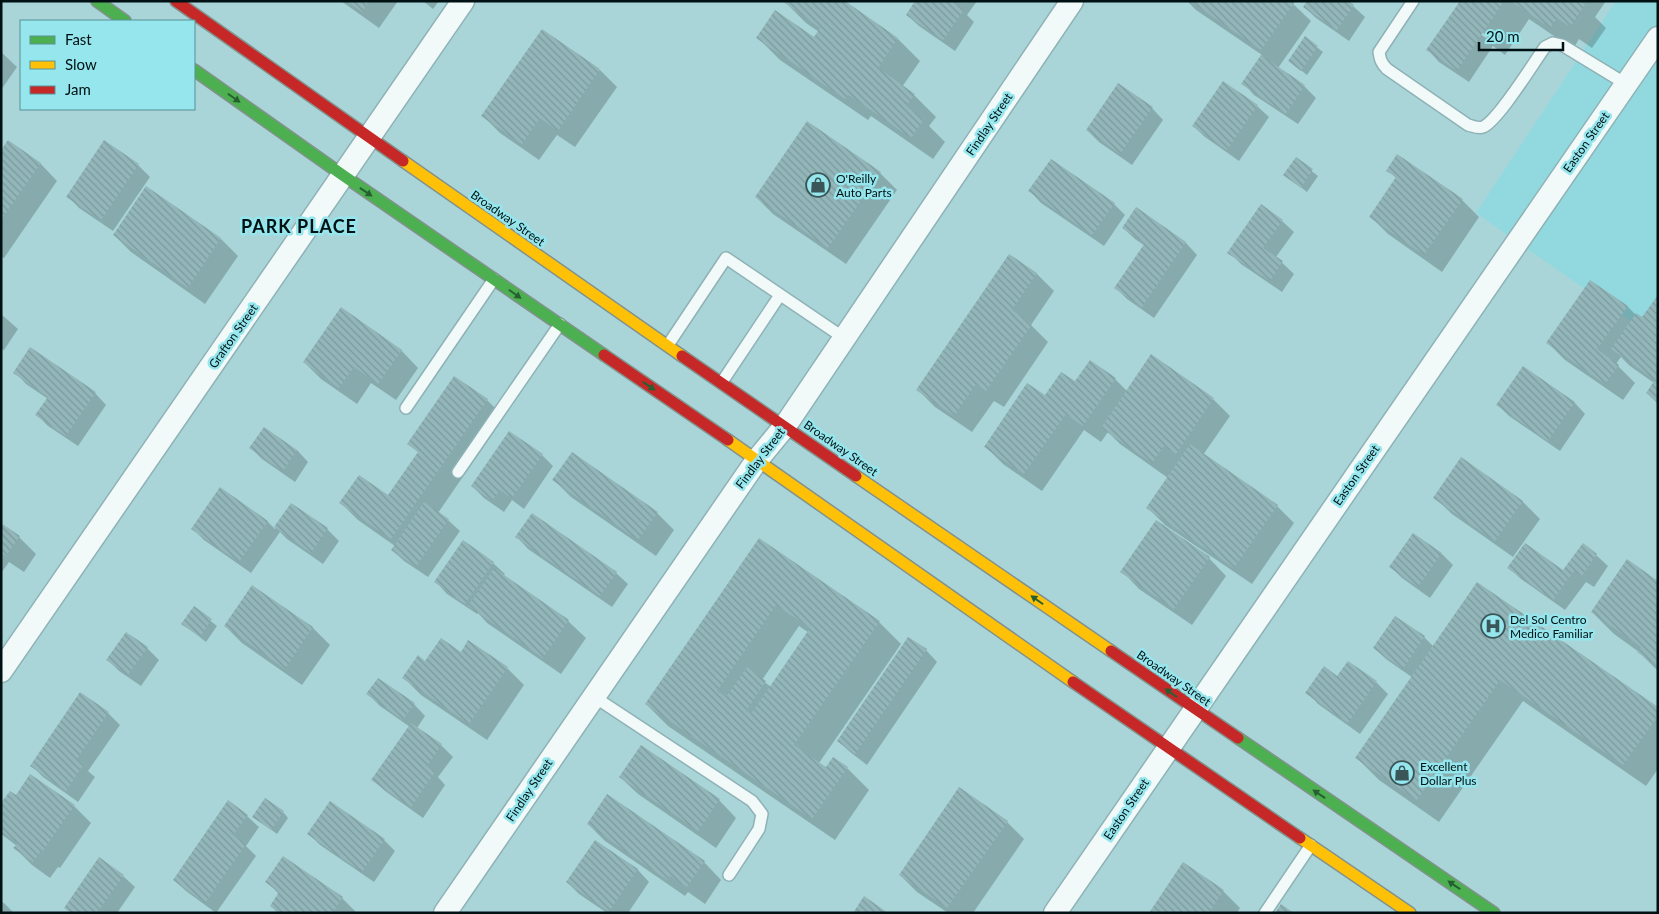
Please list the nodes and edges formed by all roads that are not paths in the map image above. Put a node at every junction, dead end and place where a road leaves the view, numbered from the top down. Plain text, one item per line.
1 (97, 1) edge
2 (176, 1) edge
3 (463, 1) edge
4 (1072, 1) edge
5 (1414, 1) edge
6 (124, 20) edge
7 (1658, 38) edge
8 (195, 71) edge
9 (1626, 84) junction
10 (370, 139) junction
11 (344, 176) junction
12 (494, 279) junction
13 (780, 295) junction
14 (560, 324) junction
15 (844, 338) junction
16 (668, 345) junction
17 (722, 382) junction
18 (406, 408) dead end
19 (784, 426) junction
20 (757, 460) junction
21 (458, 472) dead end
22 (1, 671) edge
23 (593, 696) junction
24 (1195, 709) junction
25 (1168, 748) junction
26 (1311, 845) junction
27 (729, 875) dead end
28 (445, 913) edge
29 (1055, 913) edge
30 (1265, 913) edge
31 (1410, 913) edge
32 (1494, 913) edge

1 - 6 main road
2 - 10 main road, Broadway Street
3 - 10 street, Grafton Street
4 - 15 street, Findlay Street
5 - 9 lane
7 - 9 street, Easton Street
8 -> 11 main road
9 - 24 street, Easton Street
10 - 11 street, Grafton Street
10 - 16 main road, Broadway Street
11 -> 12 main road
11 - 22 street, Grafton Street
12 -> 14 main road
12 - 18 lane
13 - 15 lane
13 - 16 lane
13 - 17 lane
14 -> 20 main road
14 - 21 lane
15 - 19 street, Findlay Street
16 - 17 main road, Broadway Street
17 - 19 main road, Broadway Street
19 - 20 street, Findlay Street
24 -> 19 main road, Broadway Street
20 - 23 street, Findlay Street
20 - 25 main road
23 - 27 lane
23 - 28 street, Findlay Street
24 - 25 street, Easton Street
32 -> 24 main road, Broadway Street
25 - 26 main road
25 - 29 street, Easton Street
26 - 30 lane
26 - 31 main road

